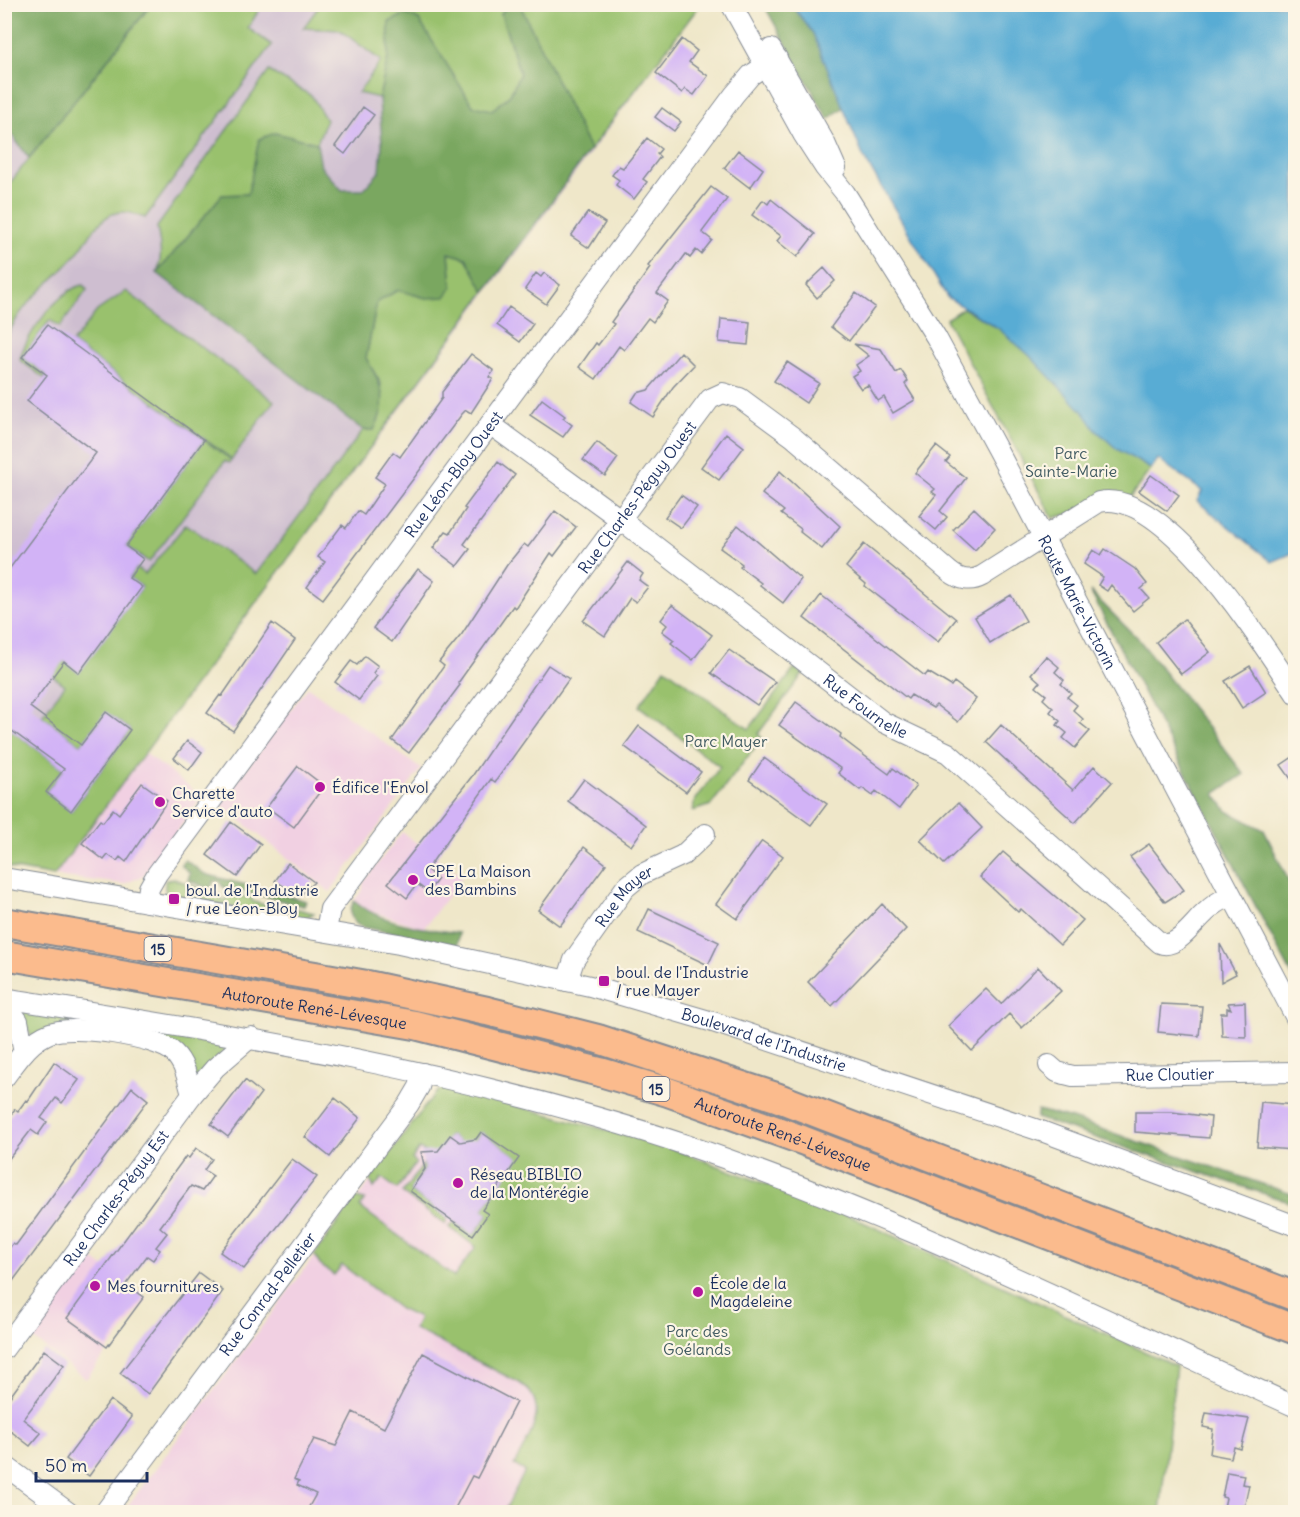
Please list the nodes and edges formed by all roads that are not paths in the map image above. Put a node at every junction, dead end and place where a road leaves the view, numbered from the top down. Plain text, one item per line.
1 (732, 4) edge
2 (746, 4) edge
3 (771, 62) junction
4 (490, 424) junction
5 (620, 519) junction
6 (1043, 538) junction
7 (1296, 694) edge
8 (705, 834) dead end
9 (4, 878) edge
10 (1230, 896) junction
11 (147, 902) junction
12 (4, 922) edge
13 (326, 932) junction
14 (4, 955) edge
15 (567, 981) junction
16 (4, 999) edge
17 (1296, 1018) edge
18 (251, 1037) junction
19 (24, 1052) junction
20 (1049, 1065) dead end
21 (423, 1072) junction
22 (1296, 1072) edge
23 (4, 1078) edge
24 (192, 1095) junction
25 (1296, 1226) edge
26 (1289, 1294) edge
27 (1287, 1327) edge
28 (4, 1348) edge
29 (1296, 1407) edge
30 (4, 1465) edge
31 (68, 1512) edge
32 (105, 1512) edge

1 - 3 street
2 - 3 street
3 - 4 street, Rue Léon-Bloy Ouest
3 - 6 street, Route Marie-Victorin
4 - 5 street, Rue Fournelle
4 - 11 street, Rue Léon-Bloy Ouest
5 - 6 street, Rue Charles-Péguy Ouest
5 - 10 street, Rue Fournelle
5 - 13 street, Rue Charles-Péguy Ouest
6 - 7 street, Rue Charles-Péguy Ouest
6 - 10 street, Route Marie-Victorin
8 - 15 street, Rue Mayer
9 - 11 street, Boulevard de l'Industrie
10 - 17 street, Route Marie-Victorin
11 - 13 street, Boulevard de l'Industrie
12 - 26 highway, Autoroute René-Lévesque / 15
13 - 15 street, Boulevard de l'Industrie
14 - 27 highway, Autoroute René-Lévesque / 15
15 - 25 street, Boulevard de l'Industrie
16 - 18 street
16 - 19 street
18 - 21 street
18 - 24 street, Rue Charles-Péguy Est
19 - 23 street
19 - 24 street
20 - 22 street, Rue Cloutier
21 - 29 street
21 - 32 street, Rue Conrad-Pelletier
24 - 28 street, Rue Charles-Péguy Est
30 - 31 street

